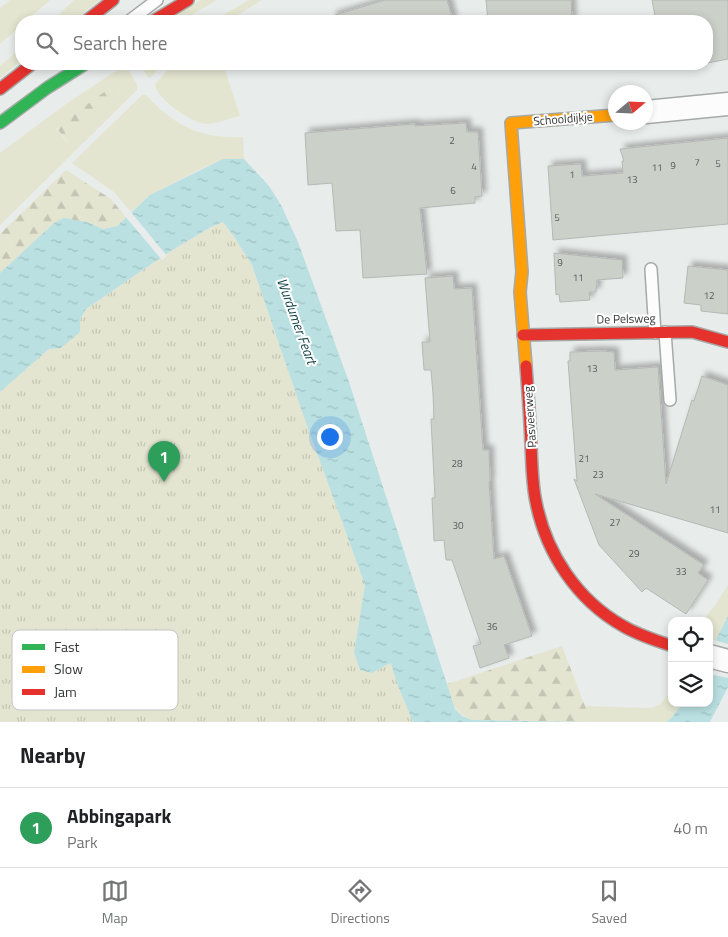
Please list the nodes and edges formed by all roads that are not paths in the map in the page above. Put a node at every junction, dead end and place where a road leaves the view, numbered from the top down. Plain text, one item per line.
1 (113, 0) edge
2 (157, 0) edge
3 (188, 0) edge
4 (94, 15) edge
5 (137, 15) edge
6 (163, 15) edge
7 (24, 70) edge
8 (66, 70) edge
9 (76, 70) edge
10 (47, 88) junction
11 (0, 89) edge
12 (728, 104) edge
13 (653, 111) edge
14 (608, 116) edge
15 (0, 123) edge
16 (511, 123) joint
17 (651, 269) dead end
18 (660, 333) junction
19 (523, 336) junction
20 (728, 342) edge
21 (670, 400) dead end
22 (668, 645) edge
23 (713, 657) edge
24 (728, 661) edge

1 - 4 street
2 - 5 lane
3 - 6 street
7 - 11 street
8 - 10 lane
9 - 10 street
10 - 15 street
12 - 13 street
14 - 16 street, Schooldijkje
16 - 19 street, Pasveerweg
17 - 18 lane
18 - 19 street, De Pelsweg
18 - 20 street, De Pelsweg
18 - 21 lane
19 - 22 street, Pasveerweg
23 - 24 street

